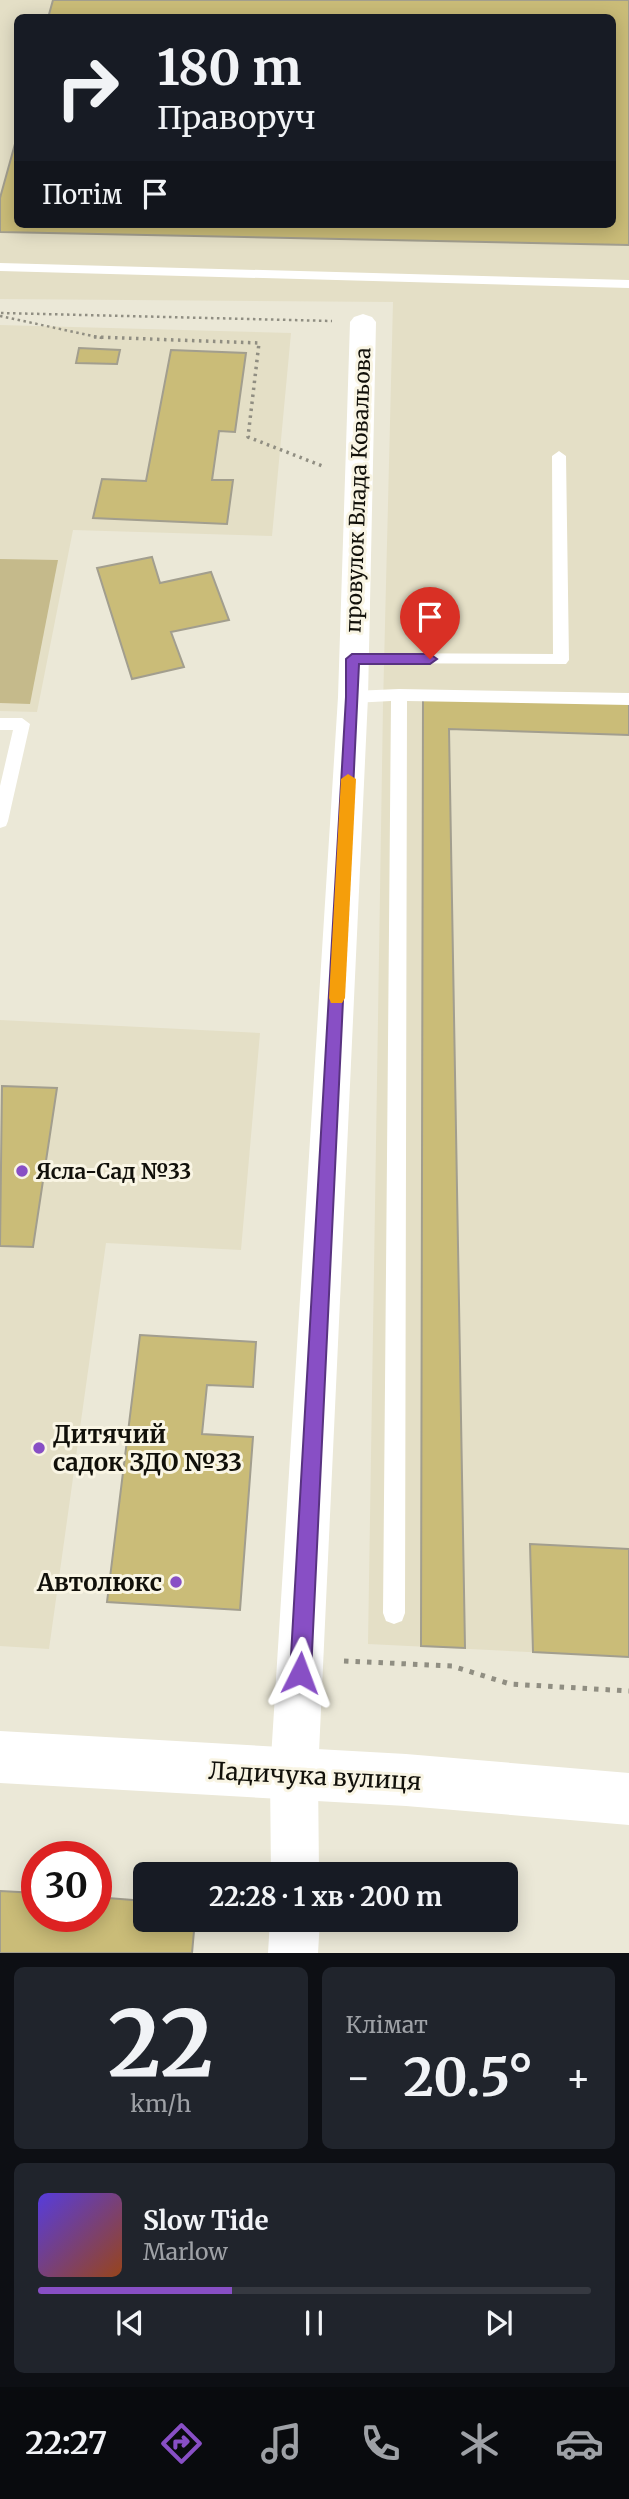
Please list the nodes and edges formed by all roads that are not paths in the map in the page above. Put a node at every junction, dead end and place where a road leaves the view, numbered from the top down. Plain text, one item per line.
1 (0, 267) edge
2 (629, 284) edge
3 (363, 322) road end
4 (559, 456) dead end
5 (352, 659) junction
6 (398, 695) junction
7 (353, 697) junction
8 (629, 699) edge
9 (0, 724) edge
10 (0, 821) edge
11 (394, 1613) dead end
12 (0, 1758) edge
13 (294, 1774) junction
14 (629, 1799) edge
15 (295, 1862) edge
16 (294, 1932) edge
17 (293, 1953) edge

1 - 2 lane
3 - 5 street, провулок Влада Ковальова
4 - 5 lane
5 - 7 street, провулок Влада Ковальова
6 - 7 lane
6 - 8 lane
6 - 11 lane
7 - 13 street, провулок Влада Ковальова
9 - 10 lane
12 - 13 street, Ладичука вулиця
13 - 14 street, Ладичука вулиця
13 - 15 street, провулок Влада Ковальова
16 - 17 street

